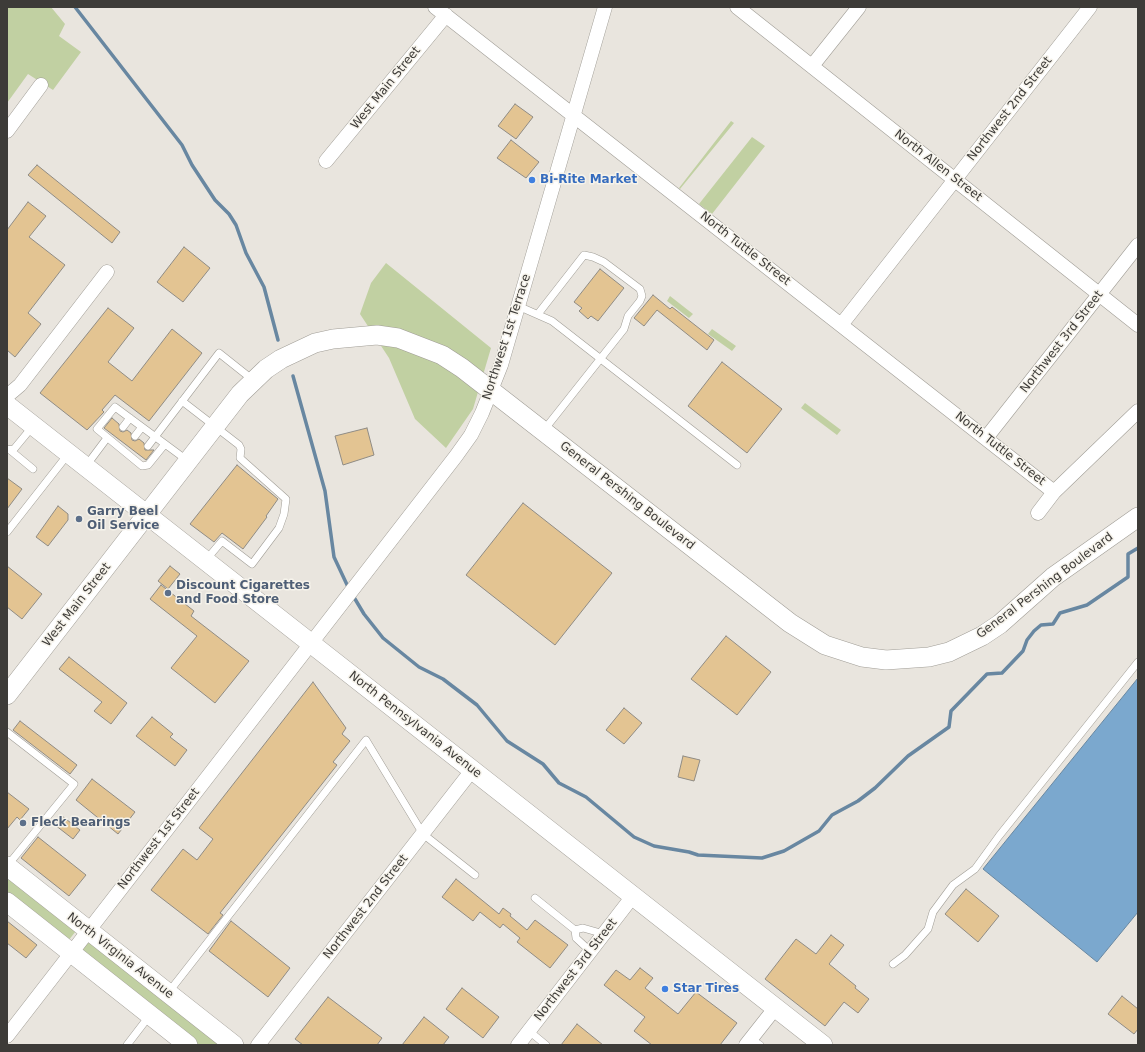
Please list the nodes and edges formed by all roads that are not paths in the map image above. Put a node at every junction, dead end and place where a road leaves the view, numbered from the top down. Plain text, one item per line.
1 (605, 7) edge
2 (737, 7) edge
3 (859, 7) edge
4 (1090, 7) edge
5 (440, 11) edge
6 (812, 66) junction
7 (41, 85) dead end
8 (574, 114) junction
9 (7, 131) edge
10 (326, 161) dead end
11 (955, 180) junction
12 (1138, 245) edge
13 (107, 272) dead end
14 (1099, 295) junction
15 (518, 306) junction
16 (538, 314) junction
17 (842, 325) junction
18 (1138, 325) edge
19 (600, 359) junction
20 (253, 380) junction
21 (491, 391) junction
22 (7, 396) edge
23 (182, 402) junction
24 (7, 405) edge
25 (1138, 411) edge
26 (130, 418) junction
27 (33, 426) junction
28 (123, 426) dead end
29 (142, 427) junction
30 (214, 427) junction
31 (544, 431) junction
32 (135, 436) dead end
33 (155, 436) junction
34 (986, 438) junction
35 (111, 439) junction
36 (165, 444) junction
37 (148, 446) dead end
38 (8, 450) edge
39 (69, 453) junction
40 (188, 461) junction
41 (737, 465) dead end
42 (86, 466) junction
43 (33, 470) dead end
44 (1054, 492) junction
45 (1038, 512) dead end
46 (147, 515) junction
47 (1138, 518) edge
48 (7, 532) edge
49 (205, 560) junction
50 (310, 643) junction
51 (1138, 662) edge
52 (7, 694) edge
53 (7, 732) edge
54 (472, 769) junction
55 (423, 834) junction
56 (7, 866) edge
57 (475, 875) dead end
58 (633, 896) junction
59 (535, 898) dead end
60 (7, 902) edge
61 (88, 930) junction
62 (575, 930) junction
63 (604, 934) junction
64 (590, 951) junction
65 (71, 953) junction
66 (894, 964) dead end
67 (168, 993) junction
68 (776, 1008) junction
69 (150, 1015) junction
70 (528, 1031) junction
71 (7, 1036) edge
72 (752, 1043) edge
73 (127, 1045) edge
74 (188, 1045) edge
75 (234, 1045) edge
76 (258, 1045) edge
77 (518, 1045) edge
78 (546, 1045) edge
79 (823, 1045) edge

1 - 8 street, Northwest 1st Terrace
2 - 6 street, North Allen Street
3 - 6 street
4 - 11 street, Northwest 2nd Street
5 - 8 street, North Tuttle Street
5 - 10 street, West Main Street
6 - 11 street, North Allen Street
7 - 9 street
8 - 15 street, Northwest 1st Terrace
8 - 17 street, North Tuttle Street
11 - 14 street, North Allen Street
11 - 17 street, Northwest 2nd Street
12 - 14 street, Northwest 3rd Street
13 - 22 street
14 - 18 street, North Allen Street
14 - 34 street, Northwest 3rd Street
15 - 16 lane
15 - 21 street, Northwest 1st Terrace
16 - 19 lane
16 - 19 lane
17 - 34 street, North Tuttle Street
19 - 31 lane
19 - 41 lane
20 - 21 main road, General Pershing Boulevard
20 - 23 lane
20 - 30 main road, General Pershing Boulevard
21 - 31 main road, General Pershing Boulevard
21 - 50 street, Northwest 1st Terrace
23 - 30 lane
23 - 33 lane
24 - 27 main road, North Pennsylvania Avenue
25 - 44 street
26 - 28 lane
26 - 29 lane
26 - 35 lane
27 - 38 lane
27 - 39 main road, North Pennsylvania Avenue
29 - 32 lane
29 - 33 lane
30 - 40 main road, General Pershing Boulevard
30 - 49 lane
31 - 47 main road, General Pershing Boulevard
33 - 36 lane
33 - 37 lane
34 - 44 street, North Tuttle Street
35 - 36 lane
35 - 42 lane
36 - 40 lane
38 - 43 lane
39 - 42 main road, North Pennsylvania Avenue
39 - 48 lane
40 - 46 main road, General Pershing Boulevard
42 - 46 main road, North Pennsylvania Avenue
44 - 45 street
46 - 49 main road, North Pennsylvania Avenue
46 - 52 main road, West Main Street
49 - 50 main road, North Pennsylvania Avenue
50 - 54 main road, North Pennsylvania Avenue
50 - 61 street, Northwest 1st Street
51 - 66 lane
53 - 56 lane
54 - 55 street, Northwest 2nd Street
54 - 58 main road, North Pennsylvania Avenue
55 - 57 lane
55 - 67 lane
55 - 76 street, Northwest 2nd Street
56 - 61 main road, North Virginia Avenue
58 - 63 street, Northwest 3rd Street
58 - 68 main road, North Pennsylvania Avenue
59 - 62 lane
60 - 65 main road
61 - 65 street, Northwest 1st Street
61 - 67 main road, North Virginia Avenue
62 - 63 lane
62 - 64 lane
63 - 64 street, Northwest 3rd Street
64 - 70 street, Northwest 3rd Street
65 - 69 main road
65 - 71 street, Northwest 1st Street
67 - 75 main road, North Virginia Avenue
68 - 72 street
68 - 79 main road, North Pennsylvania Avenue
69 - 73 lane
69 - 74 main road
70 - 77 street, Northwest 3rd Street
70 - 78 lane

